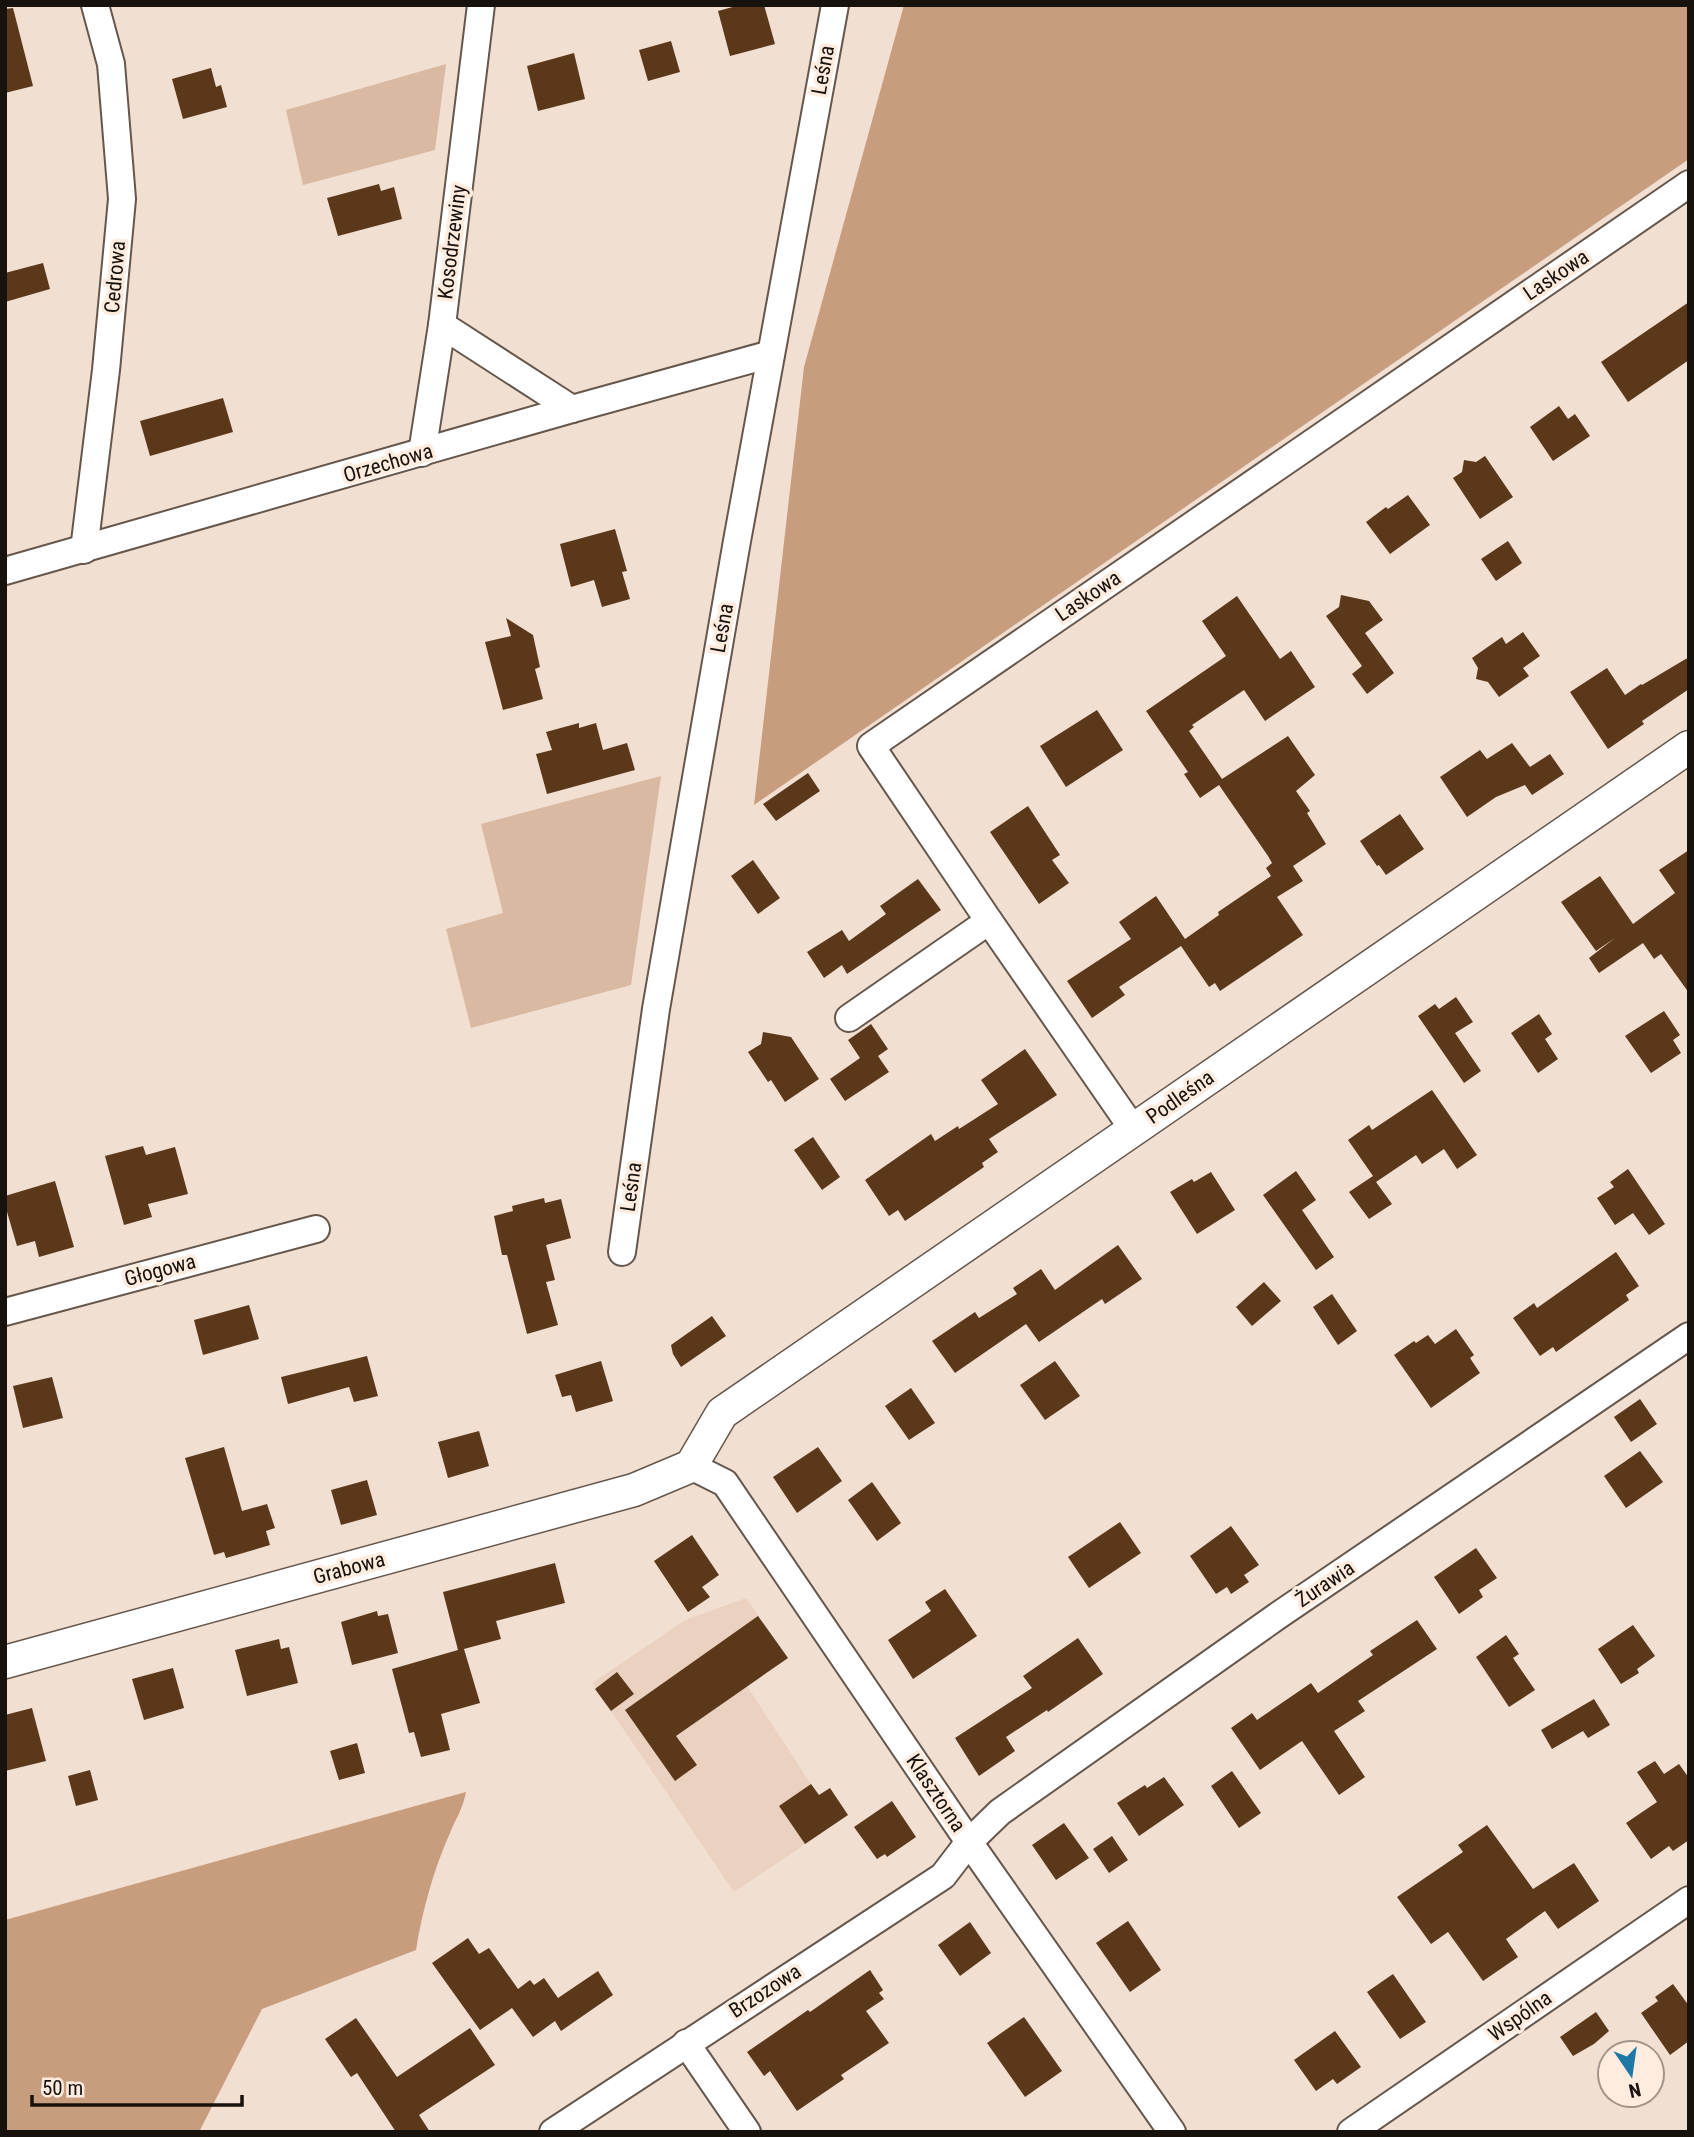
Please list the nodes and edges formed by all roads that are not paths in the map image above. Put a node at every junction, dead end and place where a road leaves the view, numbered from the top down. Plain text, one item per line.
1 (95, 5) edge
2 (481, 5) edge
3 (835, 5) edge
4 (1689, 184) edge
5 (442, 325) junction
6 (771, 354) junction
7 (572, 409) junction
8 (422, 453) junction
9 (85, 550) junction
10 (5, 571) edge
11 (1689, 747) edge
12 (989, 922) junction
13 (849, 1018) dead end
14 (1133, 1129) junction
15 (316, 1229) dead end
16 (622, 1252) dead end
17 (5, 1312) edge
18 (1689, 1336) edge
19 (691, 1466) junction
20 (5, 1662) edge
21 (969, 1842) junction
22 (1689, 1900) edge
23 (686, 2043) junction
24 (553, 2132) edge
25 (747, 2132) edge
26 (1172, 2132) edge
27 (1351, 2132) edge

1 - 9 street, Cedrowa
2 - 5 street, Kosodrzewiny
3 - 6 street, Leśna
4 - 12 street, Laskowa
5 - 7 street, Kosodrzewiny
5 - 8 street
6 - 7 street, Orzechowa
6 - 16 street, Leśna
7 - 8 street, Orzechowa
8 - 9 street, Orzechowa
9 - 10 street, Orzechowa
11 - 14 street, Podleśna
12 - 13 street
12 - 14 street, Laskowa
14 - 19 street, Podleśna
15 - 17 street, Głogowa
18 - 21 street, Żurawia
19 - 20 street, Grabowa
19 - 21 street, Klasztorna
21 - 23 street, Brzozowa
21 - 26 street, Klasztorna
22 - 27 street, Wspólna
23 - 24 street, Brzozowa
23 - 25 street

